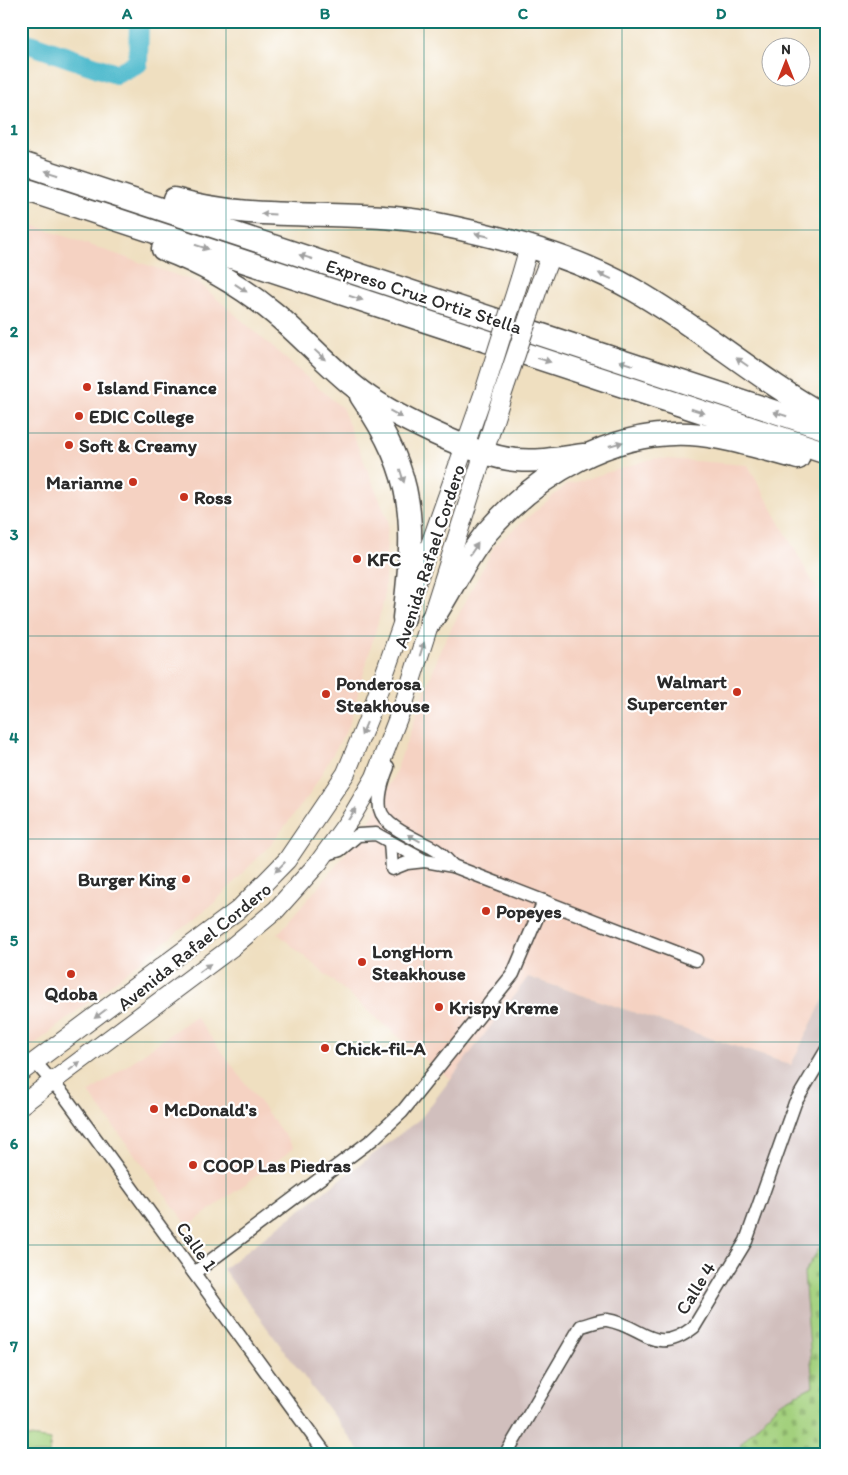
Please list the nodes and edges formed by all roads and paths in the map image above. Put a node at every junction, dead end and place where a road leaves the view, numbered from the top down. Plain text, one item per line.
1 (21, 162) edge
2 (83, 183) junction
3 (21, 188) edge
4 (72, 204) junction
5 (529, 247) junction
6 (551, 254) junction
7 (355, 387) junction
8 (827, 417) edge
9 (827, 429) edge
10 (474, 449) junction
11 (827, 453) edge
12 (584, 455) junction
13 (827, 460) edge
14 (404, 618) junction
15 (431, 621) junction
16 (388, 745) junction
17 (390, 842) junction
18 (324, 855) junction
19 (425, 861) junction
20 (453, 866) junction
21 (544, 901) junction
22 (696, 960) dead end
23 (827, 1049) edge
24 (28, 1067) edge
25 (53, 1082) junction
26 (21, 1105) edge
27 (194, 1273) junction
28 (326, 1454) edge
29 (506, 1454) edge

2 -> 1 highway, Expreso Cruz Ortiz Stella
5 -> 2 highway
9 -> 2 highway, Expreso Cruz Ortiz Stella
3 - 4 highway, Expreso Cruz Ortiz Stella
4 -> 7 highway
4 -> 11 highway, Expreso Cruz Ortiz Stella
5 - 6 highway
5 - 10 main road, Avenida Rafael Cordero, bridge
8 -> 6 highway
6 - 10 main road, Avenida Rafael Cordero, bridge
7 -> 10 highway
7 -> 14 highway
10 - 12 highway
10 - 14 main road, Avenida Rafael Cordero
10 - 15 main road, Avenida Rafael Cordero
12 -> 13 highway
15 -> 12 highway
14 -> 24 main road, Avenida Rafael Cordero
16 -> 15 main road, Avenida Rafael Cordero
18 -> 16 main road, Avenida Rafael Cordero
20 -> 16 street
17 - 18 street
17 - 19 street
17 - 19 street
25 -> 18 main road, Avenida Rafael Cordero
19 - 20 street
20 - 21 street
21 - 22 street
21 - 27 street
23 - 29 street, Calle 4
24 - 25 street, Calle 1
25 - 26 main road, Avenida Rafael Cordero
25 - 27 street, Calle 1
27 - 28 street, Calle 1

